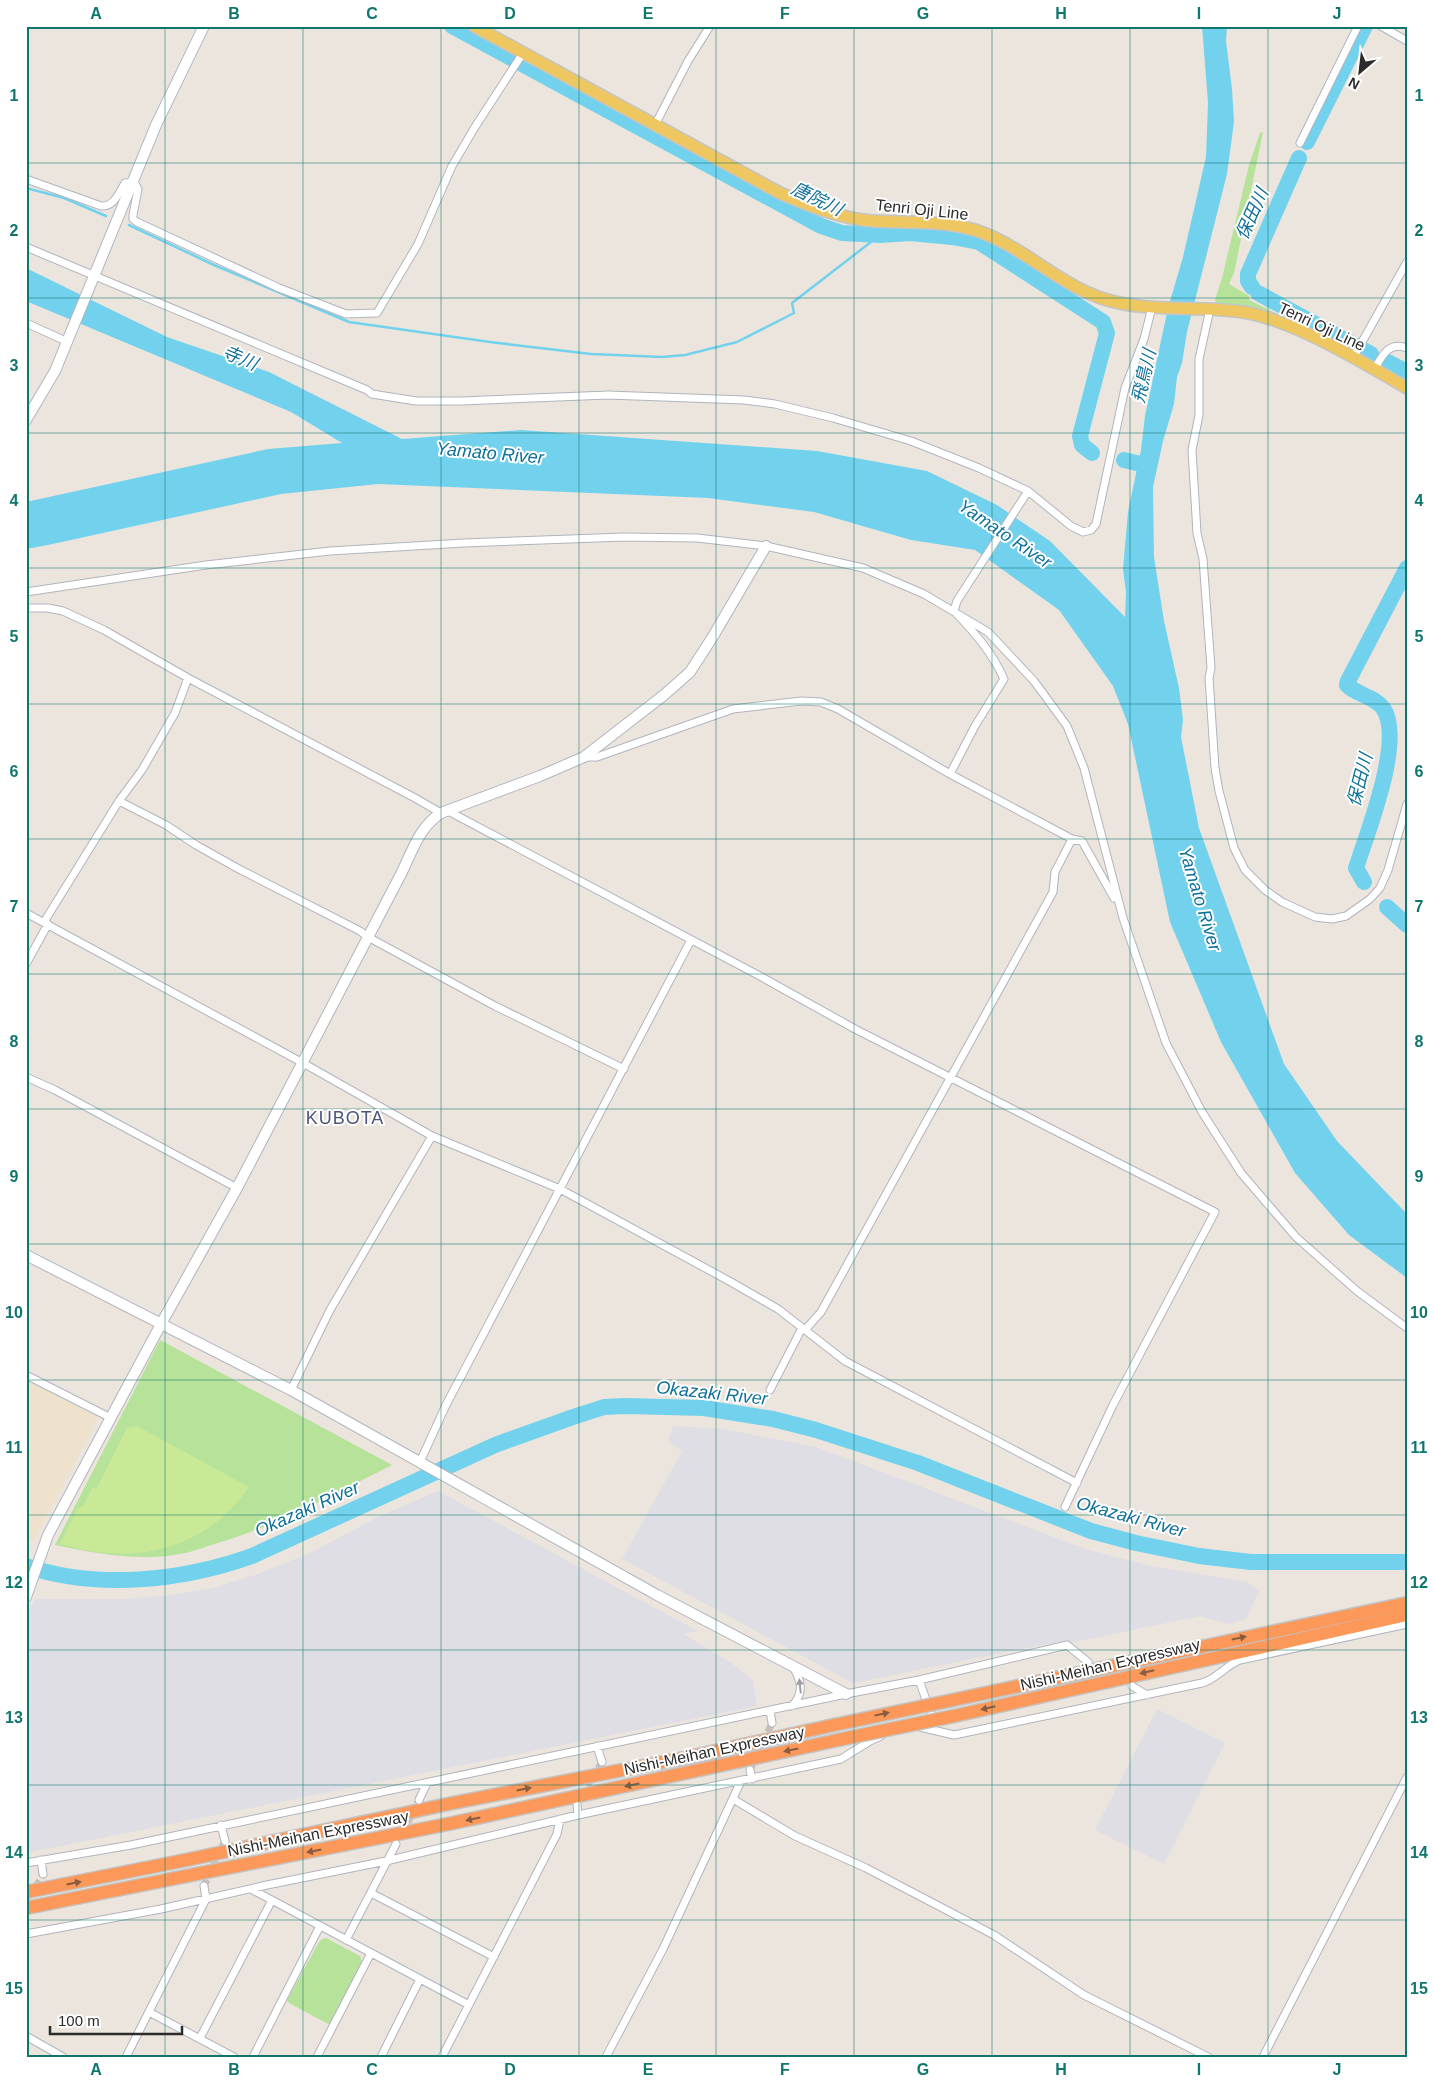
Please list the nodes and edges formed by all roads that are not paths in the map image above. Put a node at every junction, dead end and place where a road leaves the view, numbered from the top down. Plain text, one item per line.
1 (204, 26) edge
2 (474, 26) edge
3 (710, 26) edge
4 (1358, 26) edge
5 (1381, 26) edge
6 (1407, 41) edge
7 (522, 53) junction
8 (655, 125) junction
9 (1300, 143) dead end
10 (26, 179) edge
11 (134, 182) junction
12 (26, 247) edge
13 (1407, 262) edge
14 (94, 277) junction
15 (1153, 307) junction
16 (1209, 309) junction
17 (26, 323) edge
18 (69, 340) junction
19 (1407, 348) edge
20 (1353, 358) junction
21 (1374, 370) junction
22 (1407, 388) edge
23 (26, 419) edge
24 (1028, 491) junction
25 (766, 546) junction
26 (26, 592) edge
27 (26, 608) edge
28 (954, 611) junction
29 (188, 678) junction
30 (584, 757) junction
31 (950, 774) junction
32 (119, 801) junction
33 (1407, 804) edge
34 (444, 812) junction
35 (1072, 839) junction
36 (26, 913) edge
37 (1123, 918) junction
38 (46, 923) junction
39 (368, 937) junction
40 (692, 940) junction
41 (26, 964) edge
42 (303, 1063) junction
43 (624, 1069) junction
44 (26, 1077) edge
45 (952, 1078) junction
46 (432, 1136) junction
47 (237, 1188) junction
48 (560, 1189) junction
49 (26, 1255) edge
50 (161, 1324) junction
51 (1407, 1328) edge
52 (804, 1329) junction
53 (26, 1375) edge
54 (291, 1390) junction
55 (770, 1390) dead end
56 (111, 1418) junction
57 (420, 1462) junction
58 (1077, 1483) junction
59 (1065, 1507) dead end
60 (26, 1597) edge
61 (1407, 1602) edge
62 (1407, 1615) edge
63 (1407, 1624) edge
64 (1193, 1655) junction
65 (1088, 1662) dead end
66 (792, 1665) junction
67 (919, 1680) junction
68 (1132, 1686) dead end
69 (846, 1694) junction
70 (1146, 1695) junction
71 (792, 1706) junction
72 (770, 1710) junction
73 (772, 1723) tunnel mouth
74 (938, 1732) junction
75 (597, 1746) junction
76 (602, 1762) dead end
77 (750, 1770) tunnel mouth
78 (1407, 1777) edge
79 (752, 1779) junction
80 (741, 1781) junction
81 (427, 1783) junction
82 (733, 1799) junction
83 (419, 1800) tunnel mouth
84 (576, 1804) dead end
85 (578, 1815) junction
86 (560, 1819) junction
87 (221, 1825) junction
88 (225, 1841) tunnel mouth
89 (396, 1844) dead end
90 (41, 1860) junction
91 (386, 1860) junction
92 (26, 1863) edge
93 (42, 1874) tunnel mouth
94 (204, 1886) tunnel mouth
95 (251, 1888) junction
96 (26, 1892) edge
97 (371, 1893) junction
98 (206, 1899) junction
99 (272, 1900) junction
100 (26, 1908) edge
101 (320, 1926) junction
102 (26, 1934) edge
103 (346, 1940) junction
104 (371, 1953) junction
105 (494, 1957) junction
106 (420, 1979) junction
107 (469, 2005) junction
108 (148, 2012) junction
109 (26, 2036) edge
110 (200, 2038) junction
111 (63, 2057) edge
112 (126, 2057) edge
113 (234, 2057) edge
114 (253, 2057) edge
115 (317, 2057) edge
116 (381, 2057) edge
117 (442, 2057) edge
118 (606, 2057) edge
119 (1208, 2057) edge
120 (1263, 2057) edge

1 - 11 street
2 - 7 main road, Tenri Oji Line
3 - 8 street
4 - 9 street
5 - 6 street
7 - 8 main road, Tenri Oji Line
7 - 11 street
8 - 15 main road, Tenri Oji Line
10 - 11 street
11 - 14 street
12 - 14 street
13 - 20 street
14 - 18 street
14 - 24 street
15 - 16 main road, Tenri Oji Line
15 - 24 street
16 - 20 main road, Tenri Oji Line
16 - 33 street
17 - 18 street
18 - 23 street
19 - 21 street
20 - 21 main road, Tenri Oji Line
21 - 22 main road, Tenri Oji Line
24 - 28 street
25 - 26 street
25 - 28 street
25 - 30 street
27 - 29 street
28 - 31 street
28 - 37 street
29 - 32 street
29 - 34 street
30 - 31 street
30 - 34 street
31 - 35 street
32 - 38 street
32 - 39 street
34 - 39 street
34 - 40 street
35 - 37 street
35 - 45 street
36 - 38 street
37 - 51 street
38 - 41 street
38 - 42 street
39 - 42 street
39 - 43 street
40 - 43 street
40 - 45 street
42 - 46 street
42 - 47 street
43 - 48 street
44 - 47 street
45 - 52 street
45 - 58 street
46 - 48 street
46 - 54 street
47 - 50 street
48 - 52 street
48 - 57 street
49 - 50 street
50 - 54 street
50 - 56 street
52 - 55 street
52 - 58 street
53 - 56 street
54 - 57 street
56 - 60 street
57 - 66 street
58 - 59 street
64 -> 61 highway, Nishi-Meihan Expressway
62 - 64 highway, Nishi-Meihan Expressway
63 - 70 street
96 -> 64 highway, Nishi-Meihan Expressway, bridge
64 -> 100 highway, Nishi-Meihan Expressway, bridge
65 - 67 street
66 - 69 street
71 -> 66 street
67 - 69 street
67 - 74 street
68 - 70 street
69 - 71 street
70 - 74 street
71 - 72 street
72 - 73 street
72 - 75 street
74 - 79 street
75 - 76 street
75 - 81 street
77 - 79 street
78 - 120 street
79 - 80 street
80 - 82 street
80 - 85 street
81 - 83 street
81 - 87 street
82 - 118 street
82 - 119 street
84 - 85 street
85 - 86 street
86 - 91 street
86 - 105 street
87 - 88 street
87 - 90 street
89 - 91 street
90 - 92 street
90 - 93 street
91 - 95 street
91 - 97 street
94 - 98 street
95 - 98 street
95 - 99 street
97 - 103 street
97 - 105 street
98 - 102 street
98 - 108 street
99 - 101 street
99 - 110 street
101 - 103 street
101 - 114 street
103 - 104 street
104 - 106 street
104 - 115 street
105 - 107 street
106 - 107 street
106 - 116 street
107 - 117 street
108 - 110 street
108 - 112 street
109 - 111 street
110 - 113 street

